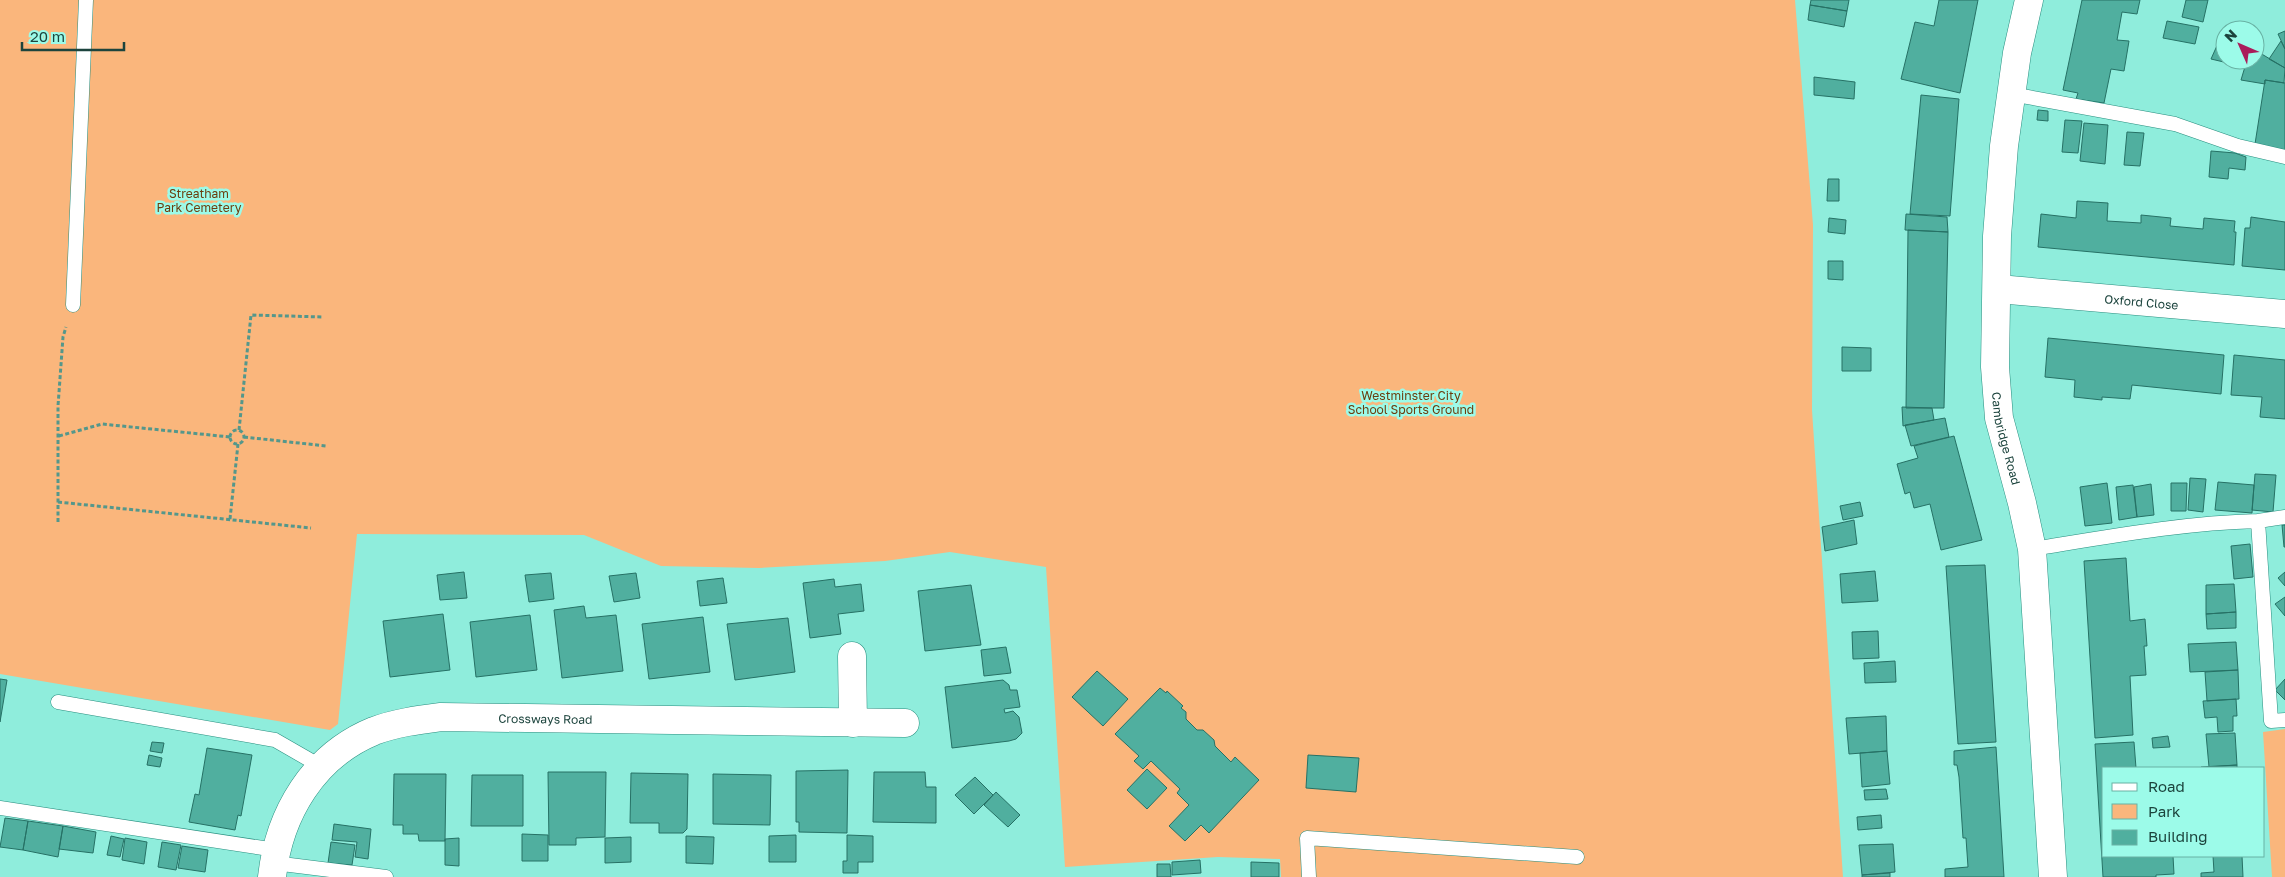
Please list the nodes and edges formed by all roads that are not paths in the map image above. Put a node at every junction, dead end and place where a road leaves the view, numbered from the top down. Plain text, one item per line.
1 (86, 0) edge
2 (2029, 0) edge
3 (2011, 94) junction
4 (2285, 157) edge
5 (1998, 289) junction
6 (73, 305) road end
7 (2285, 314) edge
8 (2285, 517) edge
9 (2258, 521) junction
10 (2032, 549) junction
11 (852, 656) dead end
12 (58, 702) dead end
13 (2285, 720) edge
14 (853, 723) junction
15 (905, 724) dead end
16 (322, 767) junction
17 (0, 808) edge
18 (1576, 858) dead end
19 (274, 863) edge
20 (386, 877) edge
21 (1309, 877) edge
22 (2053, 877) edge

1 - 6 lane
2 - 3 street, Cambridge Road
3 - 4 lane
3 - 5 street, Cambridge Road
5 - 7 street, Oxford Close
5 - 10 street, Cambridge Road
8 - 9 lane
9 - 10 lane
9 - 13 lane
10 - 22 street, Cambridge Road
11 - 14 street
12 - 16 lane
14 - 15 street, Crossways Road
14 - 16 street, Crossways Road
16 - 19 street, Crossways Road
17 - 19 lane
18 - 21 lane
19 - 20 lane

